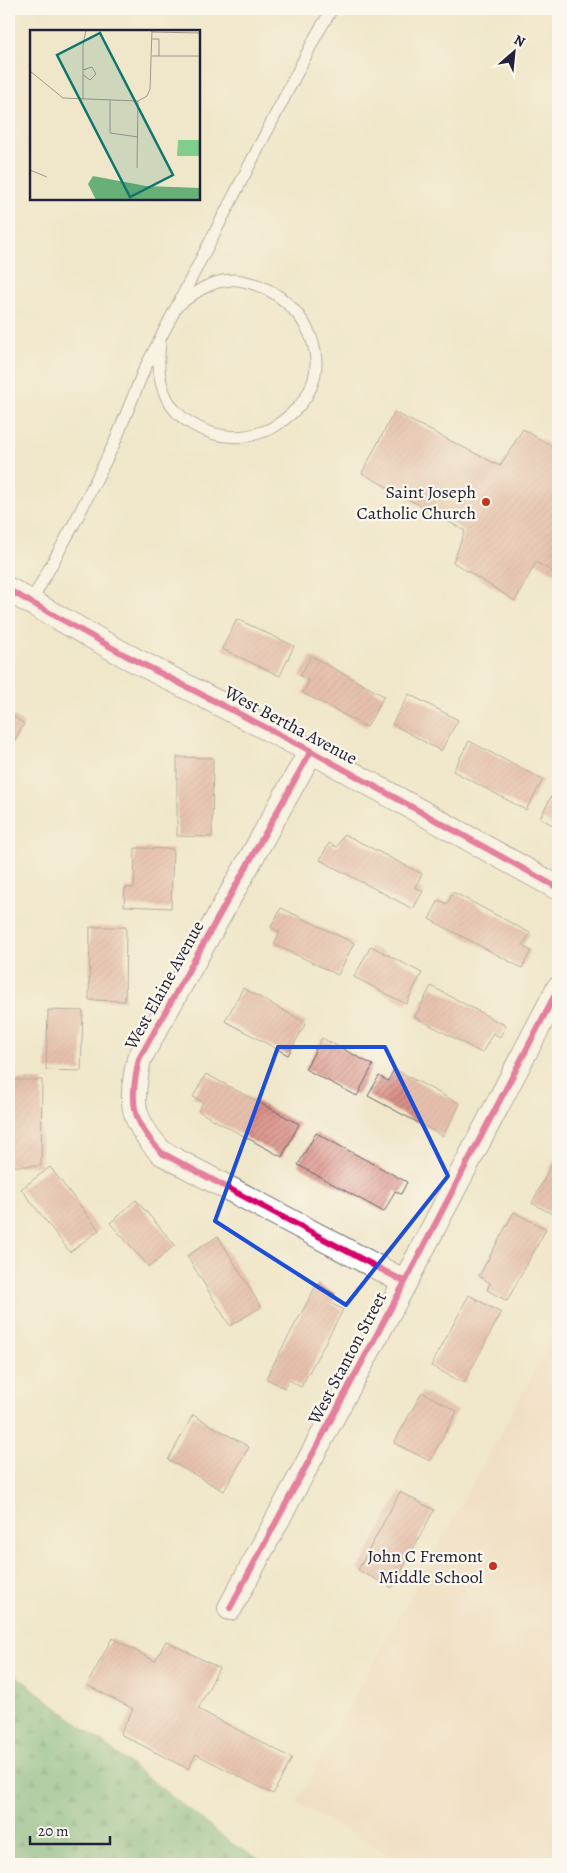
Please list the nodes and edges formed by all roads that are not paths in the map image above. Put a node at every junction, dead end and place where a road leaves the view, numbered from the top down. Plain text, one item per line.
1 (332, 9) edge
2 (176, 306) junction
3 (161, 337) junction
4 (9, 590) edge
5 (30, 602) junction
6 (310, 751) junction
7 (558, 888) edge
8 (558, 988) edge
9 (405, 1282) junction
10 (230, 1608) dead end

1 - 2 lane
2 - 3 lane
2 - 3 lane
3 - 5 lane
4 - 5 street, West Bertha Avenue
5 - 6 street, West Bertha Avenue
6 - 7 street, West Bertha Avenue
6 - 9 street, West Elaine Avenue
8 - 9 street, West Stanton Street
9 - 10 street, West Stanton Street

